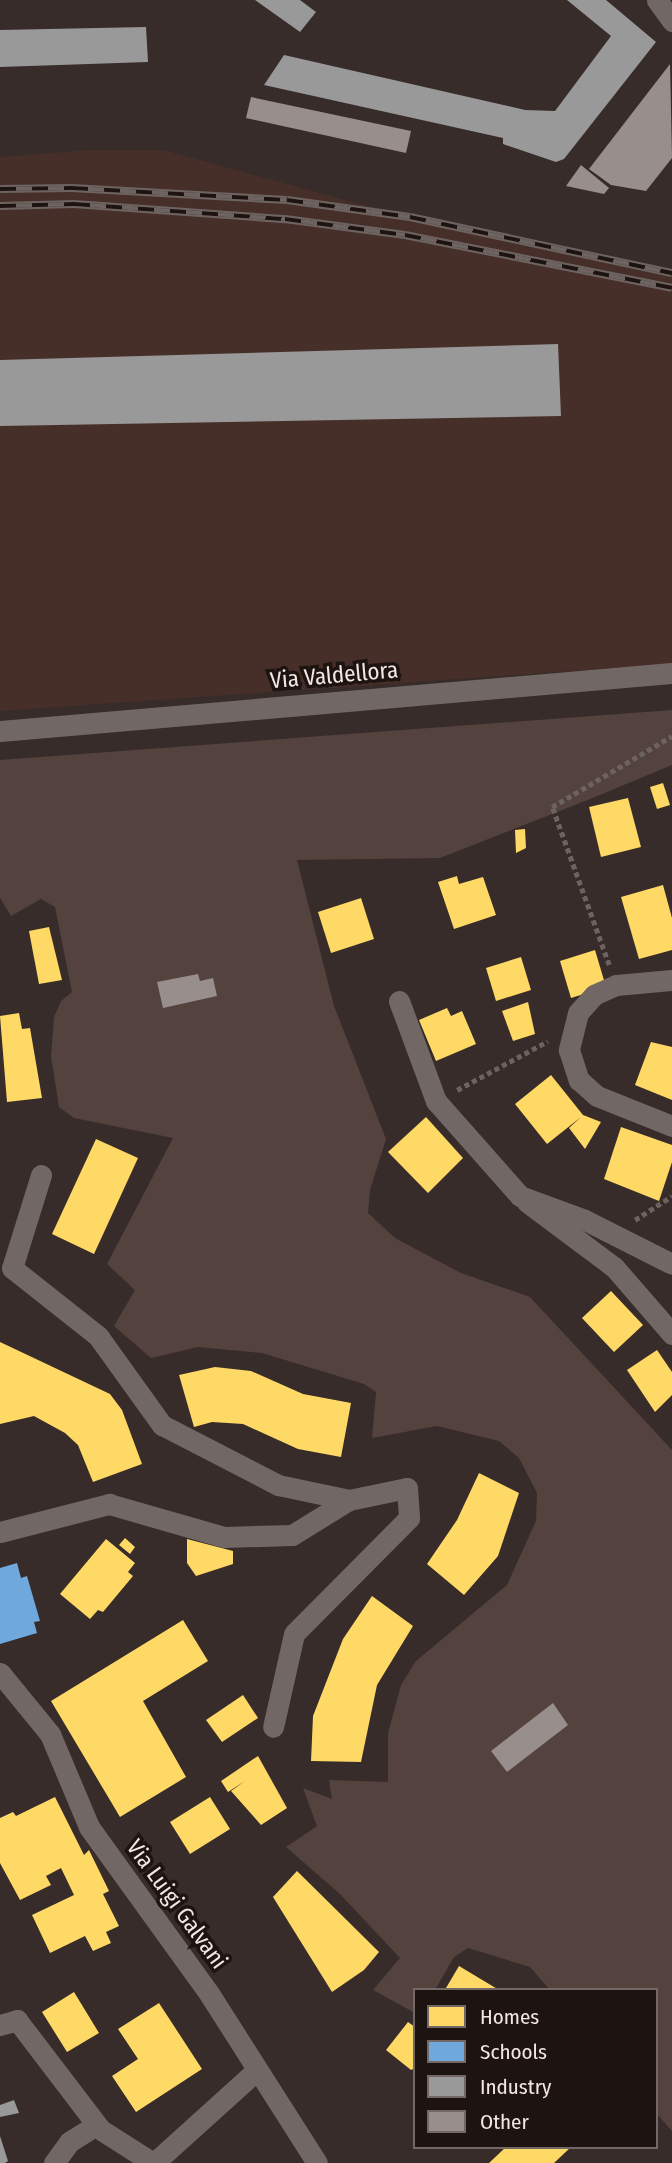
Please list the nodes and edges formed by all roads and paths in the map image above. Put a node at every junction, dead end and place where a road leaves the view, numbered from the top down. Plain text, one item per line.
1 (672, 673) edge
2 (0, 731) edge
3 (672, 736) edge
4 (672, 980) edge
5 (616, 985) junction
6 (399, 1001) dead end
7 (570, 1029) junction
8 (436, 1101) junction
9 (672, 1126) edge
10 (41, 1175) dead end
11 (520, 1196) junction
12 (672, 1196) edge
13 (611, 1233) junction
14 (672, 1264) edge
15 (672, 1334) edge
16 (349, 1500) junction
17 (0, 1532) edge
18 (0, 1674) edge
19 (273, 1727) dead end
20 (0, 2025) edge
21 (257, 2070) junction
22 (100, 2129) junction
23 (54, 2163) edge
24 (153, 2163) edge
25 (317, 2163) edge

1 - 2 street, Via Valdellora
3 - 5 path
4 - 5 street
5 - 7 street
6 - 8 street
7 - 8 path
7 - 9 street
8 - 11 street
10 - 16 street
11 - 13 street
11 - 15 street
12 - 13 path
13 - 14 street
16 - 17 street
16 - 19 street
18 - 21 street, Via Luigi Galvani
20 - 22 street
21 - 24 street
21 - 25 street, Via Luigi Galvani
22 - 23 street
22 - 24 street

